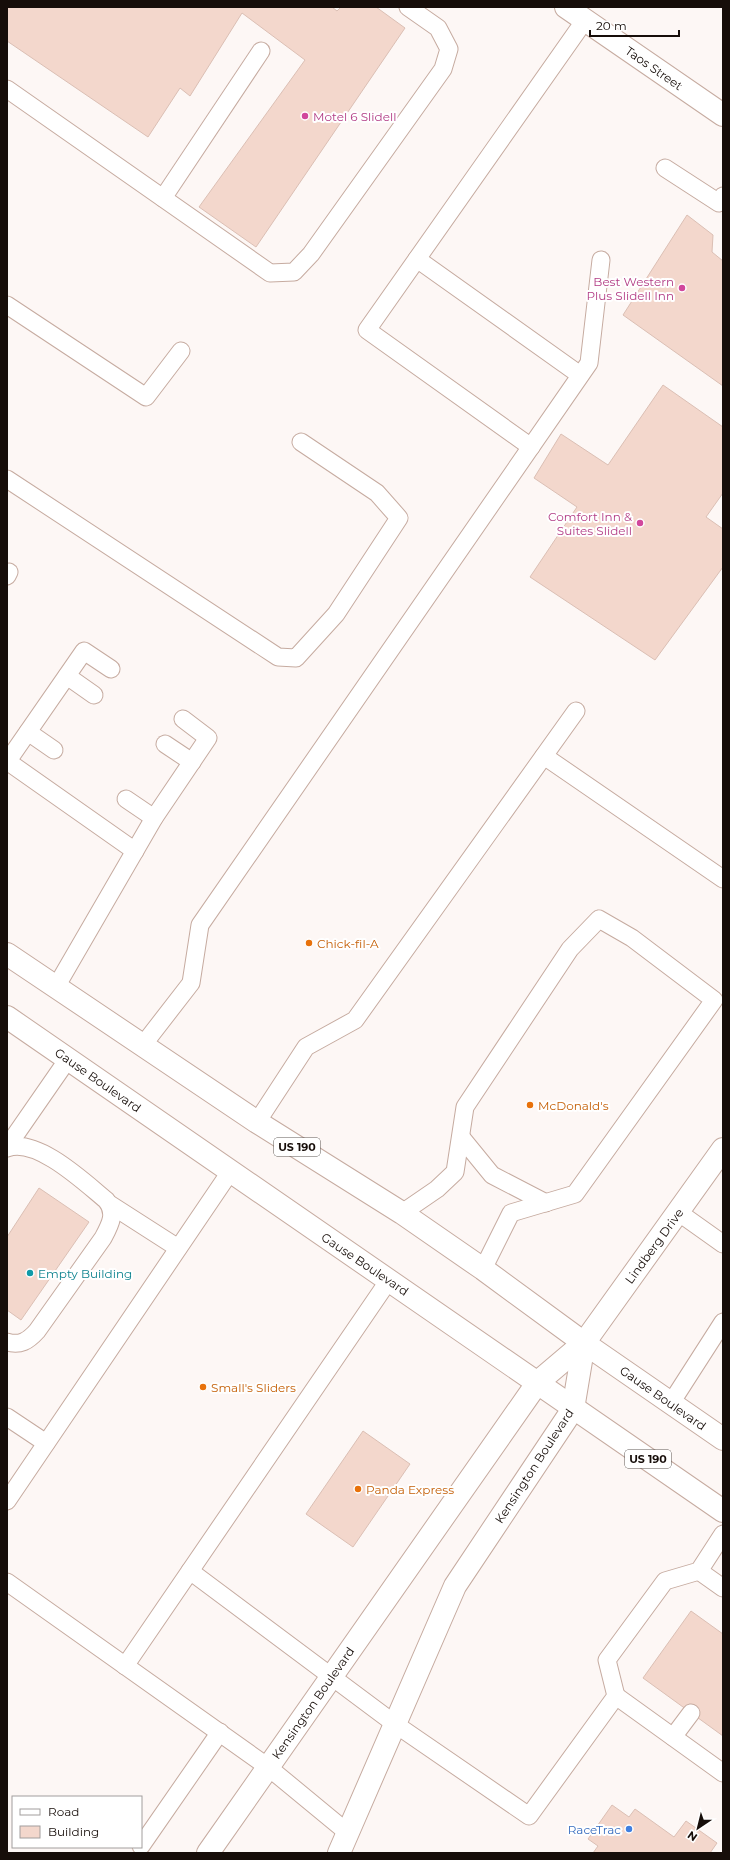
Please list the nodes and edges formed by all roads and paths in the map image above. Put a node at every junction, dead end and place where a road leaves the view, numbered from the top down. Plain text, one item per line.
1 (408, 7) edge
2 (566, 7) edge
3 (585, 20) junction
4 (261, 51) dead end
5 (7, 89) edge
6 (723, 115) edge
7 (665, 168) dead end
8 (163, 198) junction
9 (722, 202) edge
10 (417, 259) junction
11 (601, 260) dead end
12 (7, 305) edge
13 (181, 351) dead end
14 (580, 375) junction
15 (301, 442) dead end
16 (531, 447) junction
17 (7, 479) edge
18 (111, 670) dead end
19 (67, 676) junction
20 (94, 695) dead end
21 (576, 711) dead end
22 (183, 720) dead end
23 (28, 732) junction
24 (165, 744) dead end
25 (54, 750) dead end
26 (544, 756) junction
27 (7, 762) edge
28 (192, 762) junction
29 (126, 799) dead end
30 (154, 818) junction
31 (135, 851) junction
32 (723, 879) edge
33 (7, 954) edge
34 (56, 987) junction
35 (718, 1004) edge
36 (7, 1017) edge
37 (143, 1046) junction
38 (68, 1060) junction
39 (257, 1122) junction
40 (461, 1137) junction
41 (7, 1147) edge
42 (723, 1149) edge
43 (230, 1172) junction
44 (546, 1203) junction
45 (111, 1205) junction
46 (402, 1212) junction
47 (678, 1212) junction
48 (723, 1244) edge
49 (178, 1248) junction
50 (483, 1269) junction
51 (389, 1280) junction
52 (723, 1322) edge
53 (7, 1342) edge
54 (584, 1343) junction
55 (538, 1382) junction
56 (671, 1403) junction
57 (573, 1409) junction
58 (7, 1417) edge
59 (723, 1439) edge
60 (46, 1444) junction
61 (7, 1501) edge
62 (723, 1511) edge
63 (723, 1534) edge
64 (190, 1571) junction
65 (699, 1571) junction
66 (7, 1582) edge
67 (723, 1588) edge
68 (125, 1666) junction
69 (331, 1677) junction
70 (616, 1696) junction
71 (690, 1713) dead end
72 (396, 1724) junction
73 (220, 1732) junction
74 (672, 1737) junction
75 (268, 1767) junction
76 (723, 1773) edge
77 (348, 1833) junction
78 (142, 1846) edge
79 (208, 1853) edge
80 (339, 1853) edge

1 - 8 lane
2 - 3 main road, Taos Street
3 - 6 main road, Taos Street
3 - 10 lane
4 - 8 lane
5 - 8 lane
7 - 9 lane
10 - 14 lane
10 - 16 lane
11 - 14 lane
12 - 13 lane
14 - 16 lane
15 - 17 lane
16 - 37 lane
18 - 19 lane
19 - 20 lane
19 - 23 lane
21 - 26 lane
22 - 28 lane
23 - 25 lane
23 - 27 lane
24 - 28 lane
26 - 32 lane
26 - 39 lane
27 - 31 lane
28 - 30 lane
29 - 30 lane
30 - 31 lane
31 - 34 lane
33 - 34 main road, Gause Boulevard / US 190
34 - 37 main road, Gause Boulevard / US 190
35 - 40 lane
35 - 44 lane
36 - 38 main road, Gause Boulevard / US 190
37 - 39 main road, Gause Boulevard / US 190
38 - 41 lane
38 - 43 main road, Gause Boulevard / US 190
39 - 46 main road, Gause Boulevard / US 190
40 - 44 lane
40 - 46 lane
41 - 45 lane
42 - 47 main road, Lindberg Drive
43 - 49 lane
43 - 51 main road, Gause Boulevard / US 190
44 - 50 lane
45 - 49 lane
45 - 53 lane
46 - 50 main road, Gause Boulevard / US 190
47 - 48 lane
47 - 54 main road, Lindberg Drive
49 - 60 lane
50 - 54 main road, Gause Boulevard / US 190
51 - 55 main road, Gause Boulevard / US 190
51 - 64 lane
52 - 56 lane
54 - 55 main road, Kensington Boulevard
54 - 56 main road, Gause Boulevard / US 190
54 - 57 main road, Kensington Boulevard
55 - 57 main road, Gause Boulevard / US 190
55 - 69 main road, Kensington Boulevard
56 - 59 main road, Gause Boulevard / US 190
57 - 62 main road, Gause Boulevard / US 190
57 - 72 main road, Kensington Boulevard
58 - 60 lane
60 - 61 lane
63 - 65 lane
64 - 68 lane
64 - 69 lane
65 - 67 lane
65 - 70 lane
66 - 68 lane
68 - 73 lane
69 - 72 lane
69 - 75 main road, Kensington Boulevard
70 - 72 lane
70 - 74 lane
71 - 74 lane
72 - 77 main road, Kensington Boulevard
73 - 75 lane
73 - 78 lane
74 - 76 lane
75 - 77 lane
75 - 79 main road, Kensington Boulevard
77 - 80 main road, Kensington Boulevard

